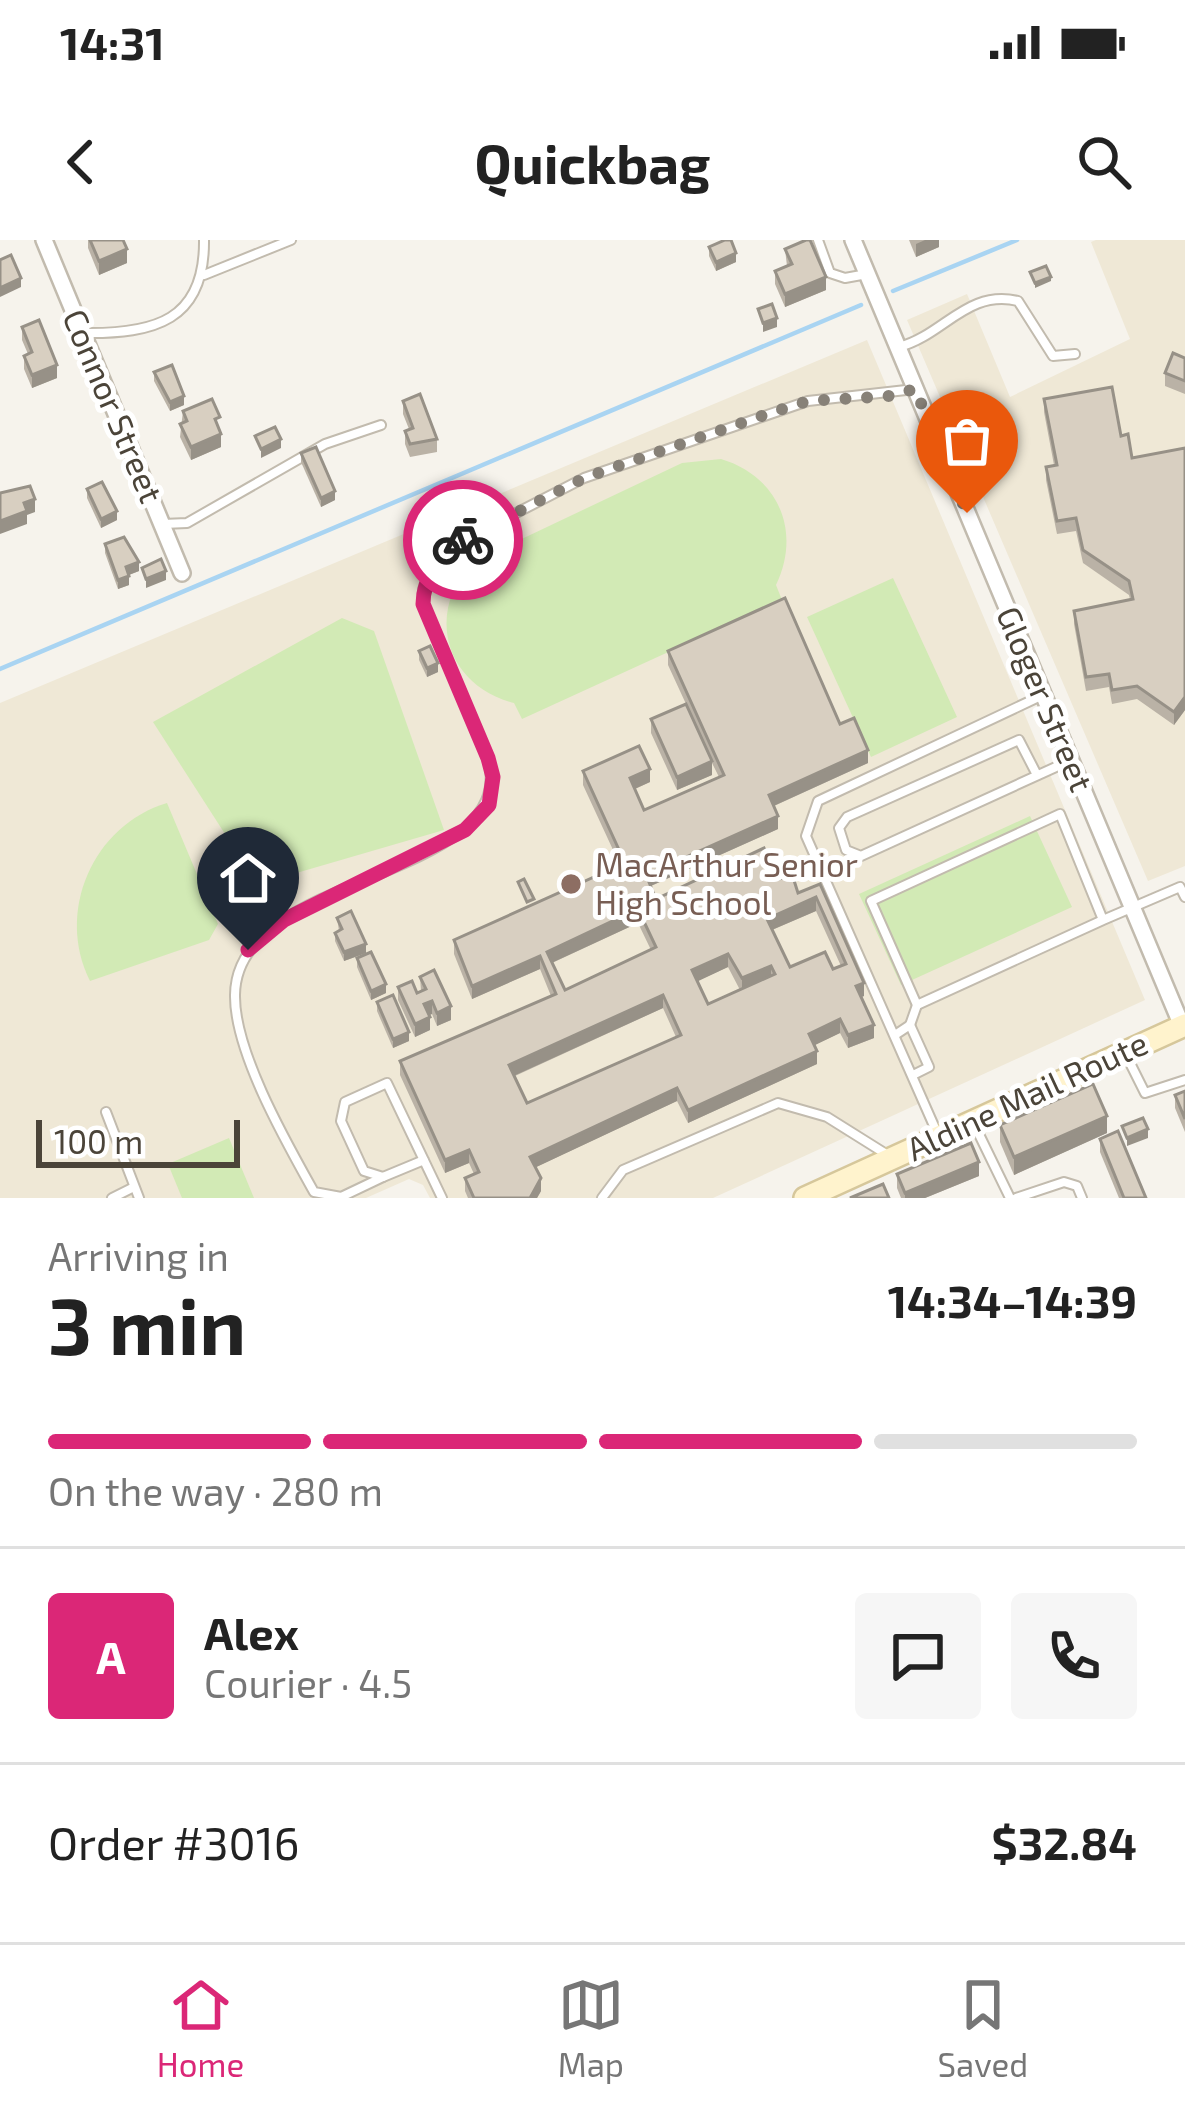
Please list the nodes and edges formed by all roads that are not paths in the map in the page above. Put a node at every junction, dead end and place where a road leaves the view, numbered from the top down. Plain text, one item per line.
1 (44, 240) edge
2 (204, 240) edge
3 (291, 240) edge
4 (818, 240) edge
5 (853, 240) edge
6 (204, 274) junction
7 (867, 274) junction
8 (82, 333) junction
9 (898, 348) junction
10 (1075, 354) dead end
11 (915, 389) junction
12 (381, 425) dead end
13 (162, 524) junction
14 (182, 572) dead end
15 (1043, 695) junction
16 (1071, 760) junction
17 (1036, 775) junction
18 (1185, 897) edge
19 (1132, 906) junction
20 (1102, 920) junction
21 (917, 1005) junction
22 (910, 1025) junction
23 (1183, 1025) edge
24 (895, 1035) junction
25 (1124, 1052) junction
26 (913, 1075) junction
27 (1185, 1080) edge
28 (106, 1112) dead end
29 (972, 1121) junction
30 (938, 1137) junction
31 (892, 1158) junction
32 (424, 1160) junction
33 (383, 1177) junction
34 (134, 1187) junction
35 (112, 1198) edge
36 (139, 1198) edge
37 (442, 1198) edge
38 (602, 1198) edge
39 (805, 1198) edge
40 (1013, 1198) edge
41 (1082, 1198) edge

1 - 8 street, Connor Street
2 - 6 lane
3 - 6 lane
4 - 7 lane
5 - 7 street, Gloger Street
6 - 8 lane
7 - 9 street, Gloger Street
8 - 13 street, Connor Street
9 - 10 lane
9 - 11 street, Gloger Street
11 - 15 street, Gloger Street
11 - 33 lane
12 - 13 lane
13 - 14 street, Connor Street
15 - 16 street, Gloger Street
15 - 24 lane
16 - 17 lane
16 - 19 street, Gloger Street
17 - 17 lane
18 - 19 lane
19 - 20 lane
19 - 23 street, Gloger Street
20 - 21 lane
20 - 21 lane
21 - 22 lane
22 - 24 lane
22 - 26 lane
23 - 25 main road, Aldine Mail Route
24 - 26 lane
25 - 27 lane
25 - 29 main road, Aldine Mail Route
26 - 30 lane
28 - 34 lane
29 - 30 main road, Aldine Mail Route
29 - 40 lane
30 - 31 main road, Aldine Mail Route
31 - 38 lane
31 - 39 main road, Aldine Mail Route
32 - 33 lane
32 - 33 lane
32 - 37 lane
34 - 35 lane
34 - 36 lane
40 - 41 lane

